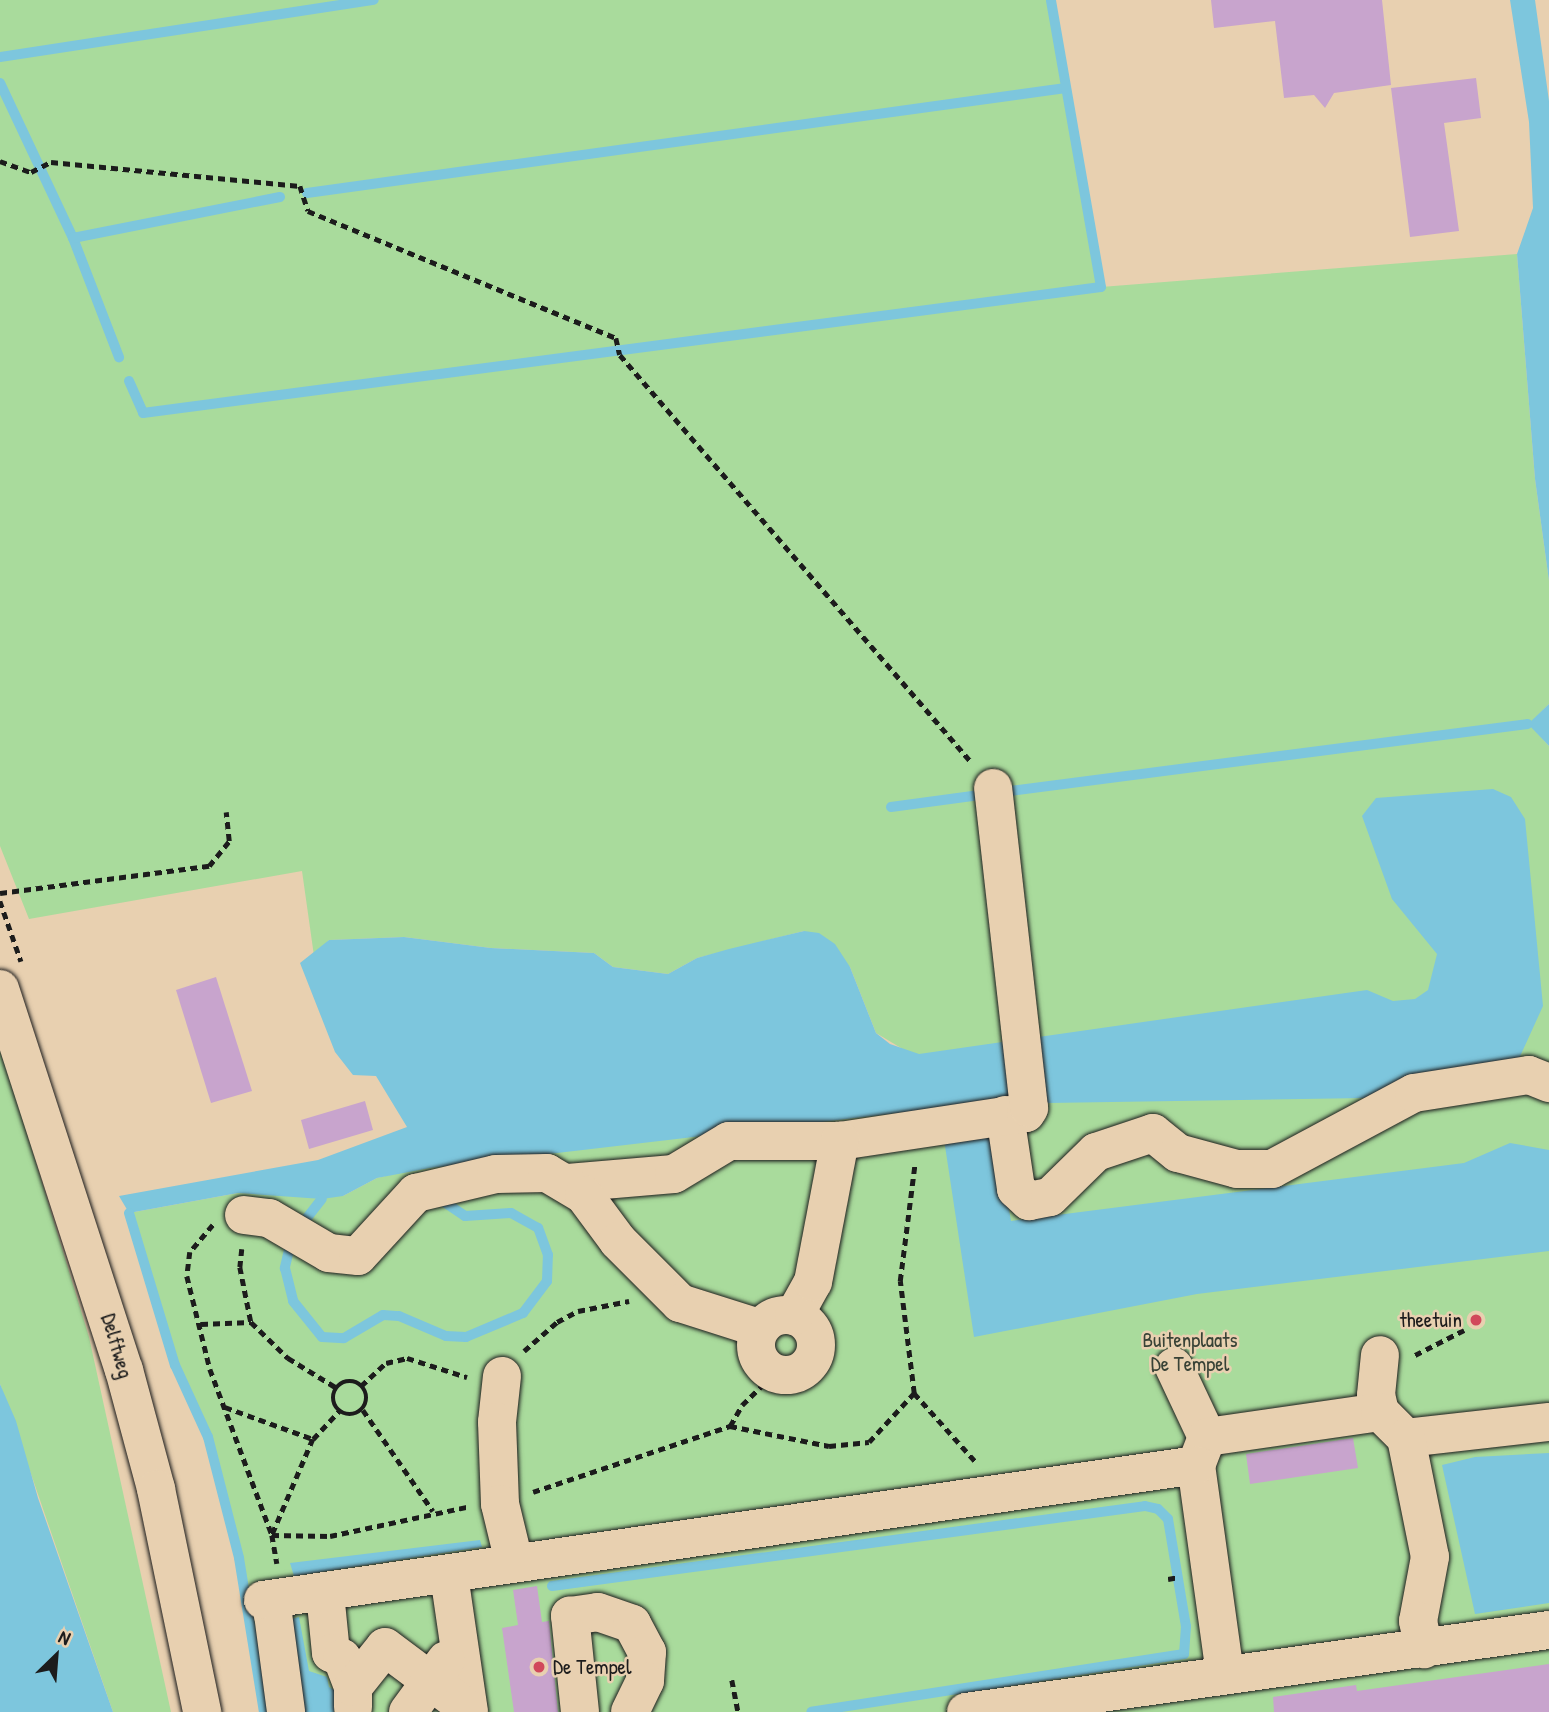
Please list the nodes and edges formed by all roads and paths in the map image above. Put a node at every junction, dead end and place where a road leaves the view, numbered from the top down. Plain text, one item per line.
1 (0, 161) edge
2 (993, 788) joint
3 (226, 812) dead end
4 (0, 893) edge
5 (0, 989) edge
6 (1549, 1083) edge
7 (1009, 1113) junction
8 (930, 1127) junction
9 (840, 1141) junction
10 (568, 1183) junction
11 (244, 1215) junction
12 (251, 1322) junction
13 (777, 1322) junction
14 (201, 1324) junction
15 (1464, 1330) dead end
16 (1174, 1367) dead end
17 (773, 1375) junction
18 (502, 1376) dead end
19 (1379, 1383) junction
20 (337, 1388) junction
21 (914, 1393) junction
22 (225, 1407) junction
23 (363, 1410) junction
24 (340, 1411) junction
25 (1549, 1422) edge
26 (730, 1426) junction
27 (1406, 1438) junction
28 (313, 1439) junction
29 (1202, 1451) junction
30 (1002, 1491) junction
31 (500, 1504) junction
32 (433, 1511) junction
33 (272, 1535) junction
34 (514, 1562) junction
35 (450, 1575) junction
36 (326, 1593) junction
37 (270, 1600) junction
38 (1549, 1630) edge
39 (459, 1641) junction
40 (1424, 1648) junction
41 (1224, 1675) junction
42 (732, 1680) dead end
43 (431, 1682) junction
44 (1148, 1699) edge
45 (358, 1703) edge
46 (469, 1711) edge
47 (202, 1712) edge
48 (286, 1712) edge
49 (408, 1712) edge
50 (580, 1712) edge
51 (629, 1712) edge
52 (737, 1712) edge
53 (966, 1712) edge

1 - 2 path
2 - 7 street
3 - 4 path
5 - 47 street, Delftweg
6 - 7 street
7 - 8 street
8 - 9 street
8 - 21 path
9 - 10 street
9 - 13 street
10 - 11 street
10 - 13 street
11 - 12 path
11 - 14 path
12 - 14 path
12 - 20 path
13 - 17 street
13 - 17 street
14 - 22 path
15 - 19 path
16 - 29 street
17 - 26 path
18 - 31 street
19 - 27 street
19 - 29 street
20 - 23 path
20 - 24 path
21 - 26 path
21 - 30 path
22 - 28 path
22 - 33 path
23 - 24 path
23 - 32 path
24 - 28 path
25 - 27 street
26 - 31 path
27 - 40 street
28 - 33 path
29 - 30 street
29 - 41 street
30 - 34 street
31 - 32 path
31 - 34 street
32 - 33 path
33 - 37 path
34 - 35 street
35 - 36 street
35 - 39 street
36 - 37 street
36 - 45 street
37 - 48 street
38 - 40 street
39 - 43 street
39 - 46 street
40 - 41 street
41 - 44 street
42 - 52 path
43 - 45 street
43 - 46 street
43 - 49 street
44 - 53 street
50 - 51 street

